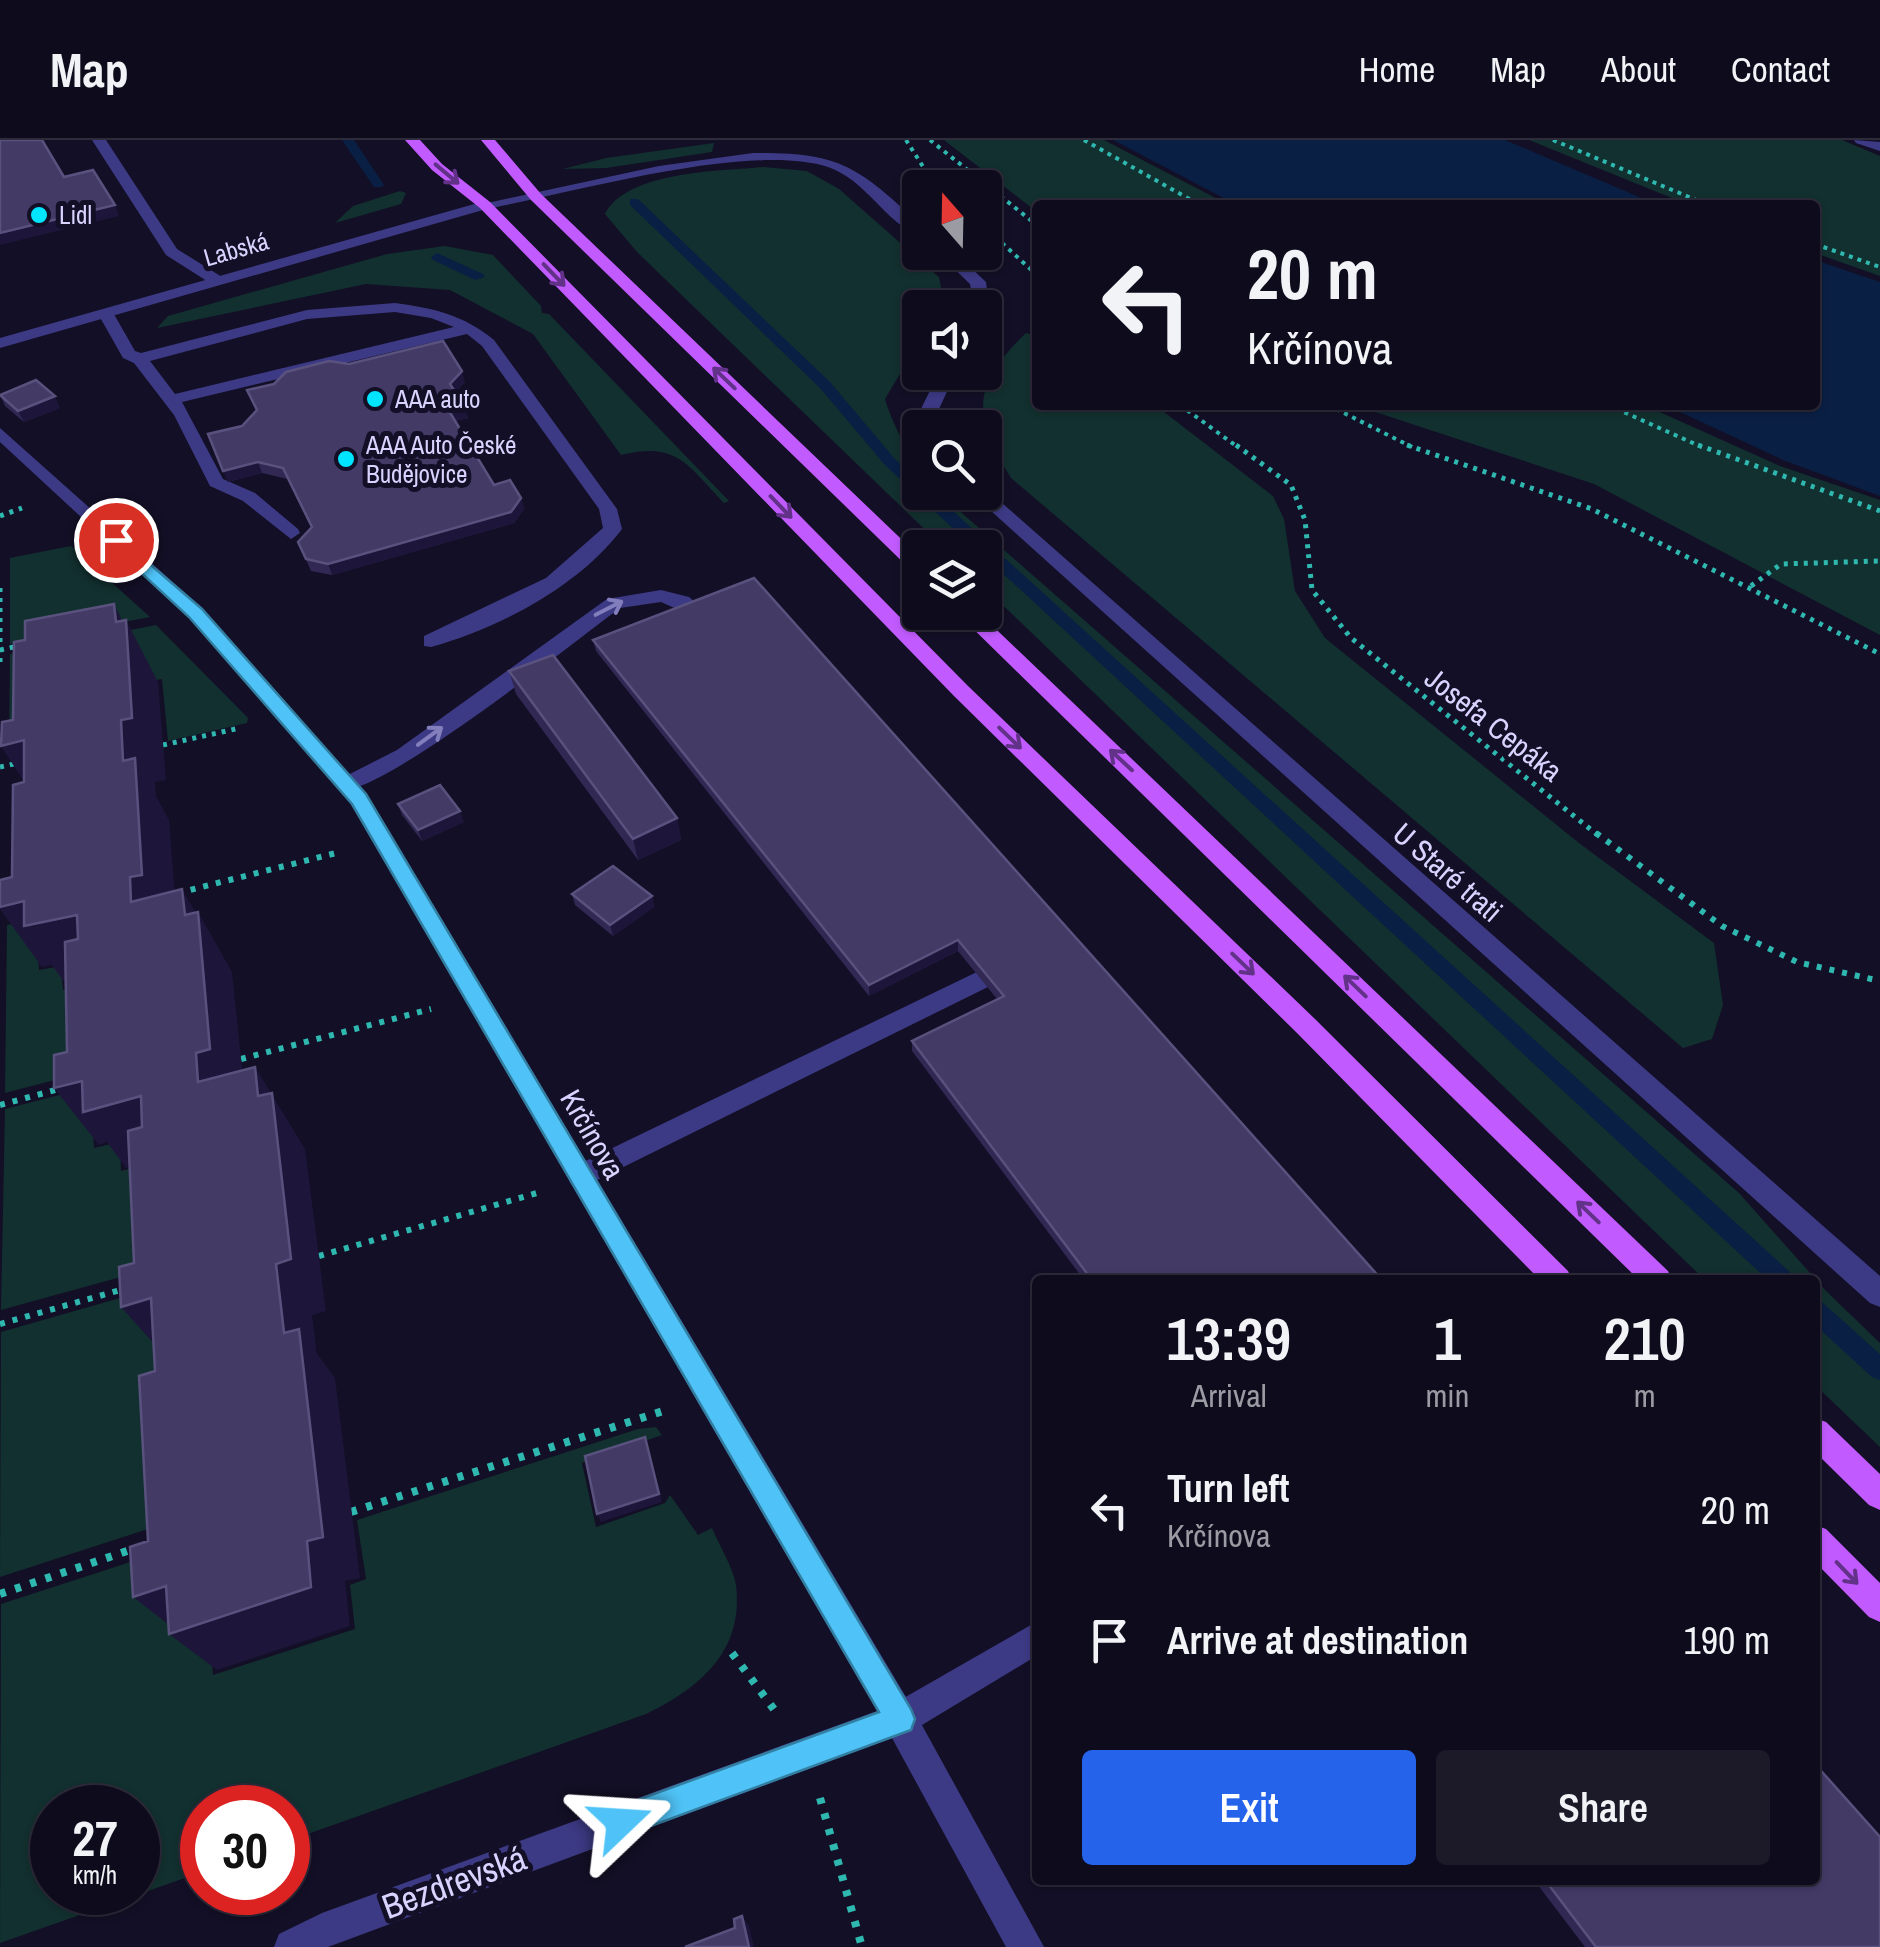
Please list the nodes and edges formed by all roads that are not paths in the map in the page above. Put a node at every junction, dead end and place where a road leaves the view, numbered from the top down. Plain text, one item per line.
1 (99, 140) edge
2 (412, 140) edge
3 (488, 140) edge
4 (740, 140) edge
5 (1861, 140) edge
6 (1880, 147) edge
7 (745, 157) junction
8 (536, 197) junction
9 (485, 205) junction
10 (902, 216) edge
11 (964, 270) edge
12 (216, 280) junction
13 (980, 290) edge
14 (105, 312) junction
15 (470, 328) junction
16 (0, 342) edge
17 (140, 359) junction
18 (172, 400) junction
19 (0, 433) edge
20 (999, 510) edge
21 (292, 533) dead end
22 (902, 551) edge
23 (697, 612) edge
24 (985, 630) edge
25 (431, 641) dead end
26 (346, 785) junction
27 (981, 979) edge
28 (580, 1176) junction
29 (1553, 1275) edge
30 (1653, 1275) edge
31 (1880, 1294) edge
32 (1820, 1437) edge
33 (1880, 1495) edge
34 (1820, 1545) edge
35 (1880, 1606) edge
36 (1032, 1642) edge
37 (900, 1719) junction
38 (292, 1947) edge
39 (1026, 1947) edge

1 - 12 street
2 -> 9 main road
3 - 8 main road
4 - 7 street
5 - 6 street
7 - 8 street
7 - 10 street
8 - 9 street, Labská
22 -> 8 main road
9 - 12 street, Labská
9 -> 29 main road
11 - 13 street
12 - 14 street, Labská
14 - 16 street, Labská
14 - 17 street
15 - 17 street
15 - 18 street
15 - 25 street
17 - 18 street
18 - 21 street
19 - 26 street, Krčínova
20 - 31 street, U Staré trati
26 -> 23 street
30 -> 24 main road
26 - 28 street, Krčínova
27 - 28 street
28 - 37 street, Krčínova
32 - 33 main road
34 -> 35 main road
36 - 37 street, Bezdrevská
37 - 38 street, Bezdrevská
37 - 39 street, Krčínova

